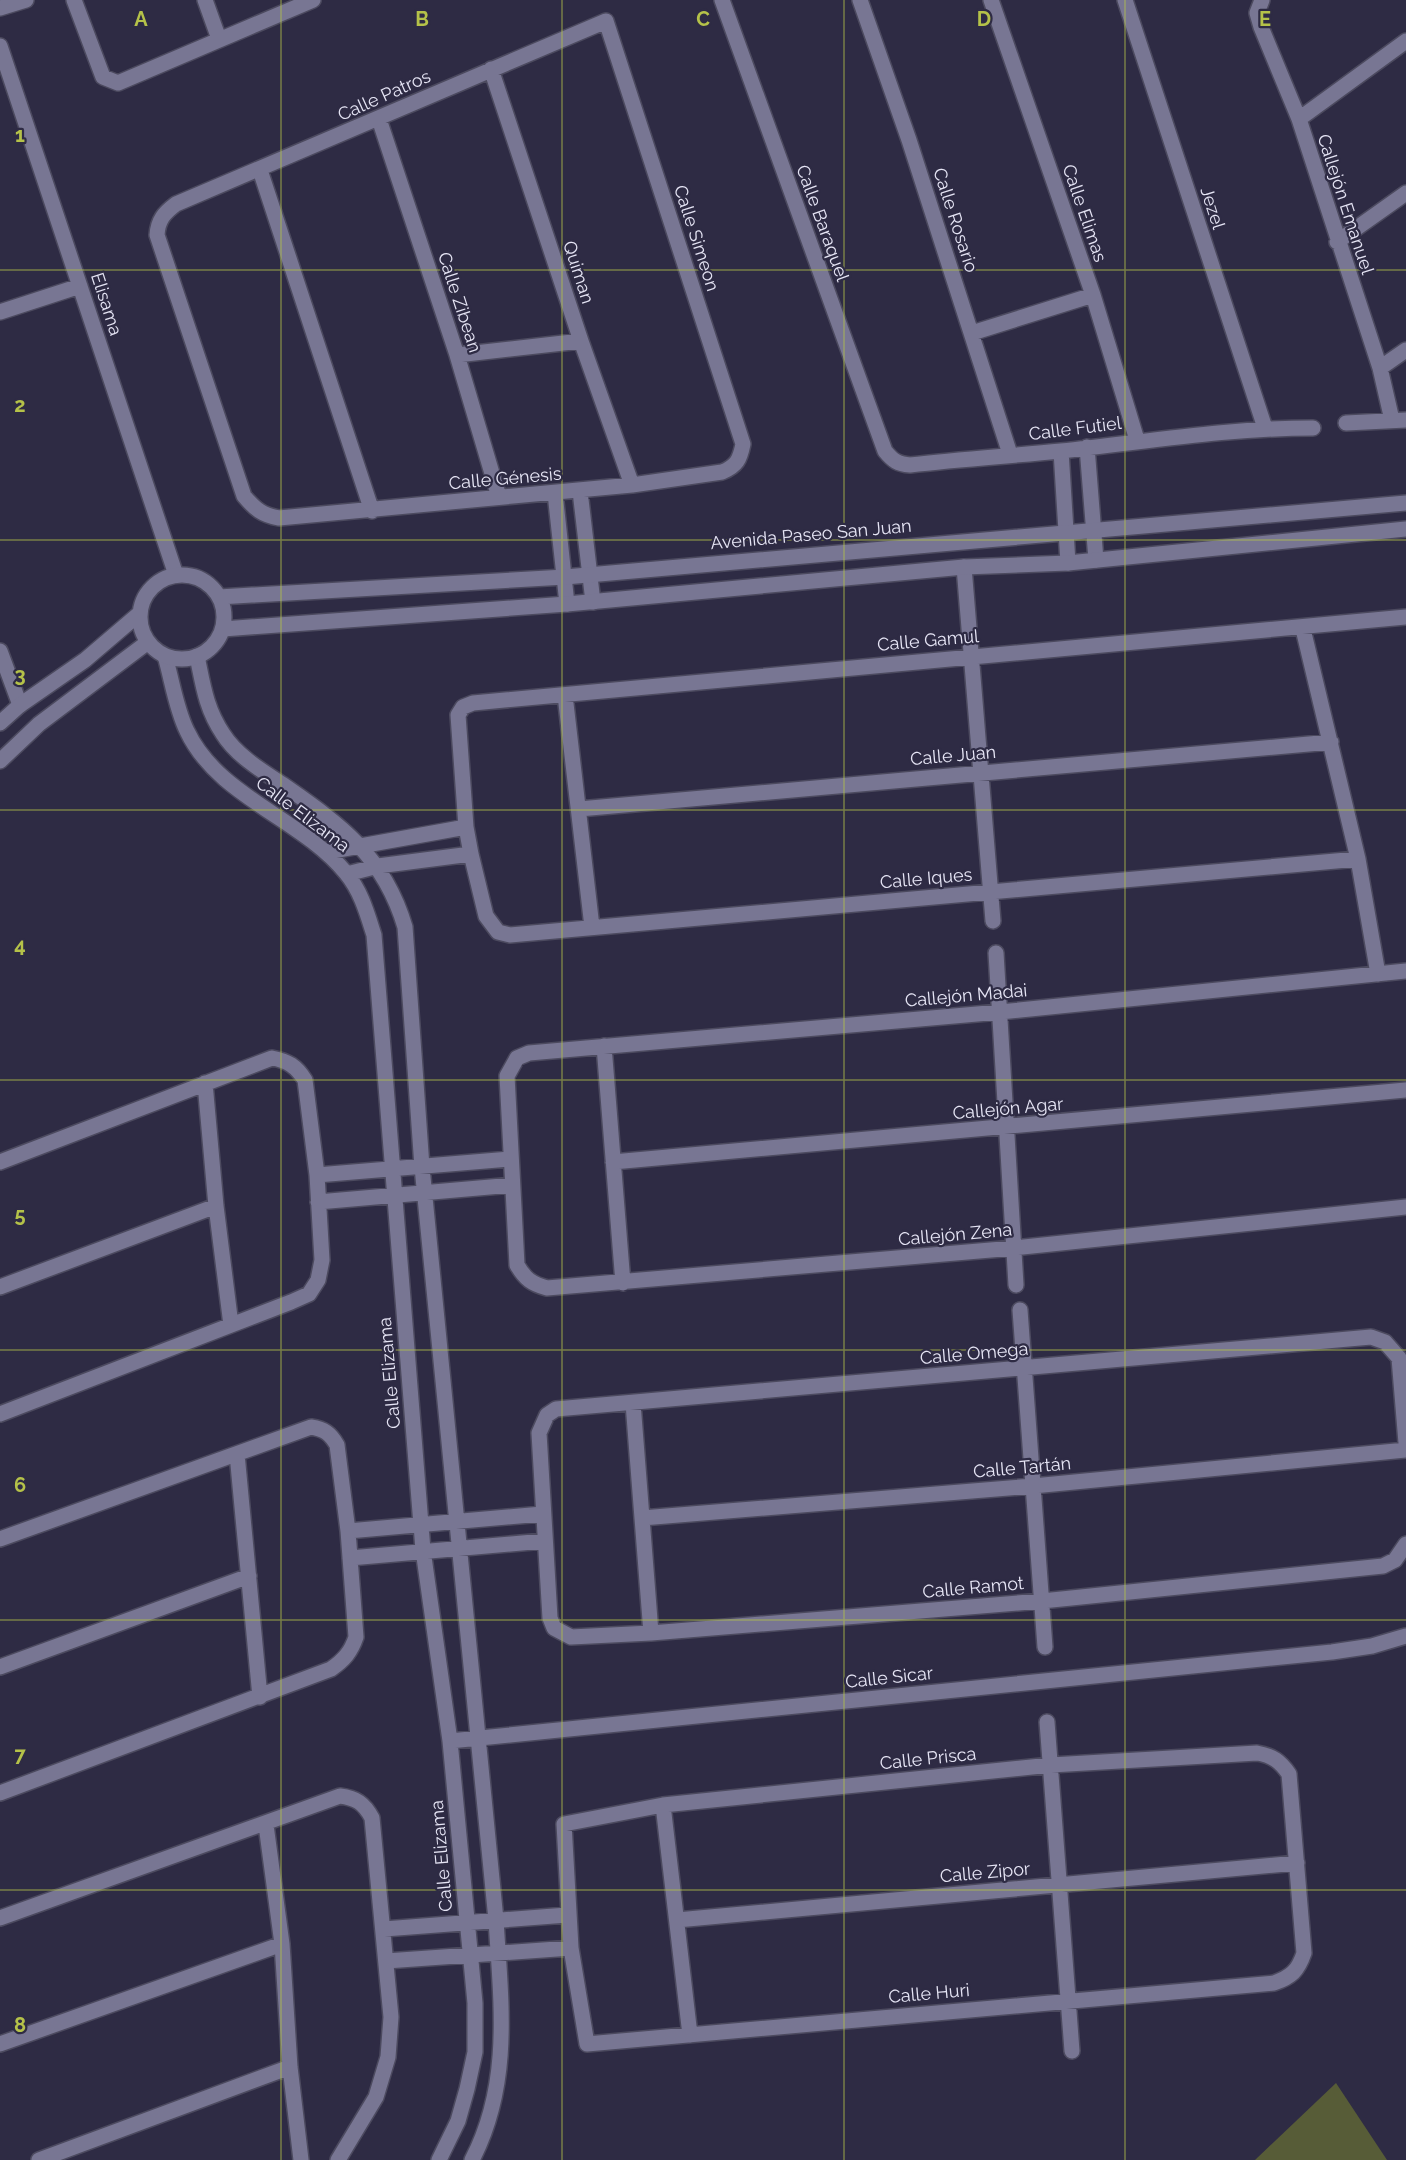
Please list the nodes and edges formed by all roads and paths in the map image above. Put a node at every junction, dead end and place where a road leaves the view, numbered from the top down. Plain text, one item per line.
1 (26, 0) edge
2 (74, 0) edge
3 (205, 0) edge
4 (313, 0) edge
5 (722, 0) edge
6 (860, 0) edge
7 (991, 0) edge
8 (1125, 0) edge
9 (1261, 1) edge
10 (0, 8) edge
11 (606, 21) joint
12 (219, 39) junction
13 (1406, 42) edge
14 (0, 46) edge
15 (491, 69) junction
16 (1299, 119) junction
17 (379, 120) junction
18 (260, 170) junction
19 (1406, 193) edge
20 (1337, 242) junction
21 (80, 286) junction
22 (1093, 295) junction
23 (0, 312) edge
24 (972, 333) junction
25 (581, 341) junction
26 (1406, 350) edge
27 (457, 355) junction
28 (1380, 368) junction
29 (1399, 420) edge
30 (1346, 423) dead end
31 (1265, 428) junction
32 (1313, 428) dead end
33 (1137, 440) junction
34 (1088, 447) junction
35 (1061, 451) junction
36 (1010, 454) junction
37 (891, 459) joint
38 (734, 467) joint
39 (632, 485) junction
40 (580, 490) junction
41 (555, 493) junction
42 (499, 498) junction
43 (1406, 503) edge
44 (372, 511) junction
45 (279, 518) joint
46 (1095, 529) junction
47 (1406, 529) edge
48 (1067, 533) junction
49 (1096, 560) junction
50 (1068, 563) junction
51 (964, 567) junction
52 (590, 574) junction
53 (176, 575) junction
54 (565, 576) junction
55 (219, 597) junction
56 (592, 602) junction
57 (567, 604) junction
58 (140, 613) junction
59 (1406, 617) edge
60 (223, 629) junction
61 (1303, 629) junction
62 (148, 642) junction
63 (0, 651) edge
64 (972, 655) junction
65 (165, 656) junction
66 (197, 656) junction
67 (565, 695) junction
68 (20, 705) junction
69 (0, 723) edge
70 (1331, 742) junction
71 (0, 761) edge
72 (983, 771) junction
73 (579, 809) junction
74 (466, 827) junction
75 (361, 845) junction
76 (327, 852) junction
77 (471, 854) junction
78 (1358, 860) junction
79 (378, 866) junction
80 (347, 874) junction
81 (991, 891) junction
82 (993, 921) dead end
83 (592, 927) junction
84 (996, 952) dead end
85 (1406, 971) edge
86 (1378, 974) junction
87 (1000, 1012) junction
88 (604, 1046) junction
89 (205, 1083) junction
90 (1406, 1090) edge
91 (1006, 1128) junction
92 (510, 1158) junction
93 (0, 1162) edge
94 (613, 1162) junction
95 (422, 1167) junction
96 (391, 1170) junction
97 (317, 1175) junction
98 (512, 1185) junction
99 (425, 1192) junction
100 (393, 1194) junction
101 (318, 1202) junction
102 (216, 1206) junction
103 (1406, 1207) edge
104 (1014, 1248) junction
105 (623, 1283) junction
106 (1016, 1285) dead end
107 (0, 1287) edge
108 (1020, 1310) dead end
109 (231, 1325) junction
110 (1024, 1368) junction
111 (633, 1403) junction
112 (0, 1414) edge
113 (1406, 1443) edge
114 (1406, 1450) edge
115 (237, 1454) junction
116 (1034, 1486) junction
117 (542, 1514) junction
118 (642, 1518) junction
119 (457, 1523) junction
120 (422, 1526) junction
121 (348, 1531) junction
122 (0, 1539) edge
123 (544, 1541) junction
124 (1406, 1544) edge
125 (460, 1548) junction
126 (423, 1550) junction
127 (350, 1558) junction
128 (249, 1576) junction
129 (1041, 1601) junction
130 (651, 1633) junction
131 (1406, 1636) edge
132 (1045, 1647) dead end
133 (0, 1667) edge
134 (260, 1697) junction
135 (1047, 1722) dead end
136 (478, 1739) junction
137 (450, 1741) junction
138 (1051, 1765) junction
139 (0, 1793) edge
140 (663, 1805) junction
141 (266, 1825) junction
142 (1297, 1863) junction
143 (1060, 1885) junction
144 (567, 1915) junction
145 (0, 1918) edge
146 (496, 1920) junction
147 (677, 1920) junction
148 (466, 1922) junction
149 (384, 1929) junction
150 (282, 1944) junction
151 (571, 1948) junction
152 (498, 1953) junction
153 (469, 1955) junction
154 (386, 1961) junction
155 (1069, 2000) junction
156 (690, 2035) junction
157 (0, 2044) edge
158 (1072, 2051) dead end
159 (290, 2067) junction
160 (39, 2160) edge
161 (301, 2160) edge
162 (338, 2160) edge
163 (439, 2160) edge
164 (472, 2160) edge

1 - 10 street
2 - 12 street
3 - 12 street
4 - 12 street
5 - 37 street, Calle Baraquel
6 - 24 street, Calle Rosario
7 - 22 street, Calle Elimas
8 - 31 street, Jezel
9 - 16 street, Callejón Emanuel
11 - 15 street, Calle Patros
11 - 38 street, Calle Simeon
13 - 16 street
14 - 21 street, Elisama
15 - 17 street, Calle Patros
15 - 25 street, Quiman
16 - 20 street, Callejón Emanuel
17 - 18 street, Calle Patros
17 - 27 street, Calle Zibean
18 - 44 street
18 - 45 street, Calle Patros
19 - 20 street
20 - 28 street, Callejón Emanuel
21 - 23 street
21 - 53 street, Elisama
22 - 24 street
22 - 33 street, Calle Elimas
24 - 36 street, Calle Rosario
25 - 27 street
25 - 39 street, Quiman
26 - 28 street
27 - 42 street, Calle Zibean
28 - 29 street, Callejón Emanuel
29 - 30 street
31 - 32 street, Calle Futiel
31 - 33 street, Calle Futiel
33 - 34 street, Calle Futiel
34 - 35 street, Calle Futiel
34 - 46 street
35 - 36 street, Calle Futiel
35 - 48 street
36 - 37 street, Calle Futiel
38 - 39 street, Calle Génesis
39 - 40 street, Calle Génesis
40 - 41 street, Calle Génesis
40 - 52 street
41 - 42 street, Calle Génesis
41 - 54 street
42 - 44 street, Calle Génesis
43 - 46 street, Avenida Paseo San Juan
44 - 45 street, Calle Génesis
46 - 48 street, Avenida Paseo San Juan
46 - 49 street
47 - 49 street
48 - 50 street
48 - 52 street, Avenida Paseo San Juan
49 - 50 street
50 - 51 street
51 - 56 street
51 - 64 street
52 - 54 street, Avenida Paseo San Juan
52 - 56 street
53 - 55 street
53 - 58 street
54 - 55 street, Avenida Paseo San Juan
54 - 57 street
55 - 60 street
56 - 57 street
57 - 60 street
58 - 62 street
58 - 68 street
59 - 61 street, Calle Gamul
60 - 66 street
61 - 64 street, Calle Gamul
61 - 70 street
62 - 65 street
62 - 71 street
63 - 68 street
64 - 67 street, Calle Gamul
64 - 72 street
65 - 66 street
65 - 76 street, Calle Elizama
66 - 75 street, Calle Elizama
67 - 73 street
67 - 74 street, Calle Gamul
68 - 69 street
70 - 72 street, Calle Juan
70 - 78 street
72 - 73 street, Calle Juan
72 - 81 street
73 - 83 street
74 - 75 street
74 - 77 street
75 - 76 street
75 - 79 street, Calle Elizama
76 - 80 street, Calle Elizama
77 - 79 street
77 - 83 street, Calle Iques
78 - 81 street, Calle Iques
78 - 86 street
79 - 80 street
79 - 95 street, Calle Elizama
80 - 96 street, Calle Elizama
81 - 82 street
81 - 83 street, Calle Iques
84 - 87 street
85 - 86 street, Callejón Madai
86 - 87 street, Callejón Madai
87 - 88 street, Callejón Madai
87 - 91 street
88 - 92 street, Callejón Madai
88 - 94 street
89 - 93 street
89 - 97 street
89 - 102 street
90 - 91 street, Callejón Agar
91 - 94 street, Callejón Agar
91 - 104 street
92 - 95 street
92 - 98 street
94 - 105 street
95 - 96 street
95 - 99 street, Calle Elizama
96 - 97 street
96 - 100 street, Calle Elizama
97 - 101 street
98 - 99 street
98 - 105 street, Callejón Zena
99 - 100 street
99 - 119 street, Calle Elizama
100 - 101 street
100 - 120 street, Calle Elizama
101 - 109 street
102 - 107 street
102 - 109 street
103 - 104 street, Callejón Zena
104 - 105 street, Callejón Zena
104 - 106 street
108 - 110 street
109 - 112 street
110 - 111 street, Calle Omega
110 - 113 street, Calle Omega
110 - 116 street
111 - 117 street, Calle Omega
111 - 118 street
114 - 116 street, Calle Tartán
115 - 121 street
115 - 122 street
115 - 128 street
116 - 118 street, Calle Tartán
116 - 129 street
117 - 119 street
117 - 123 street
118 - 130 street
119 - 120 street
119 - 125 street, Calle Elizama
120 - 121 street
120 - 126 street, Calle Elizama
121 - 127 street
123 - 125 street
123 - 130 street, Calle Ramot
124 - 129 street, Calle Ramot
125 - 126 street
125 - 136 street, Calle Elizama
126 - 127 street
126 - 137 street, Calle Elizama
127 - 134 street
128 - 133 street
128 - 134 street
129 - 130 street, Calle Ramot
129 - 132 street
131 - 136 street, Calle Sicar
134 - 139 street
135 - 138 street
136 - 137 street, Calle Sicar
136 - 146 street, Calle Elizama
137 - 148 street, Calle Elizama
138 - 140 street, Calle Prisca
138 - 142 street, Calle Prisca
138 - 143 street
140 - 144 street, Calle Prisca
140 - 147 street
141 - 145 street
141 - 149 street
141 - 150 street
142 - 143 street, Calle Zipor
142 - 155 street, Calle Huri
143 - 147 street, Calle Zipor
143 - 155 street
144 - 146 street
144 - 151 street
146 - 148 street
146 - 152 street, Calle Elizama
147 - 156 street
148 - 149 street
148 - 153 street, Calle Elizama
149 - 154 street
150 - 157 street
150 - 159 street
151 - 152 street
151 - 156 street, Calle Huri
152 - 153 street
152 - 164 street, Calle Elizama
153 - 154 street
153 - 163 street, Calle Elizama
154 - 162 street
155 - 156 street, Calle Huri
155 - 158 street
159 - 160 street
159 - 161 street

